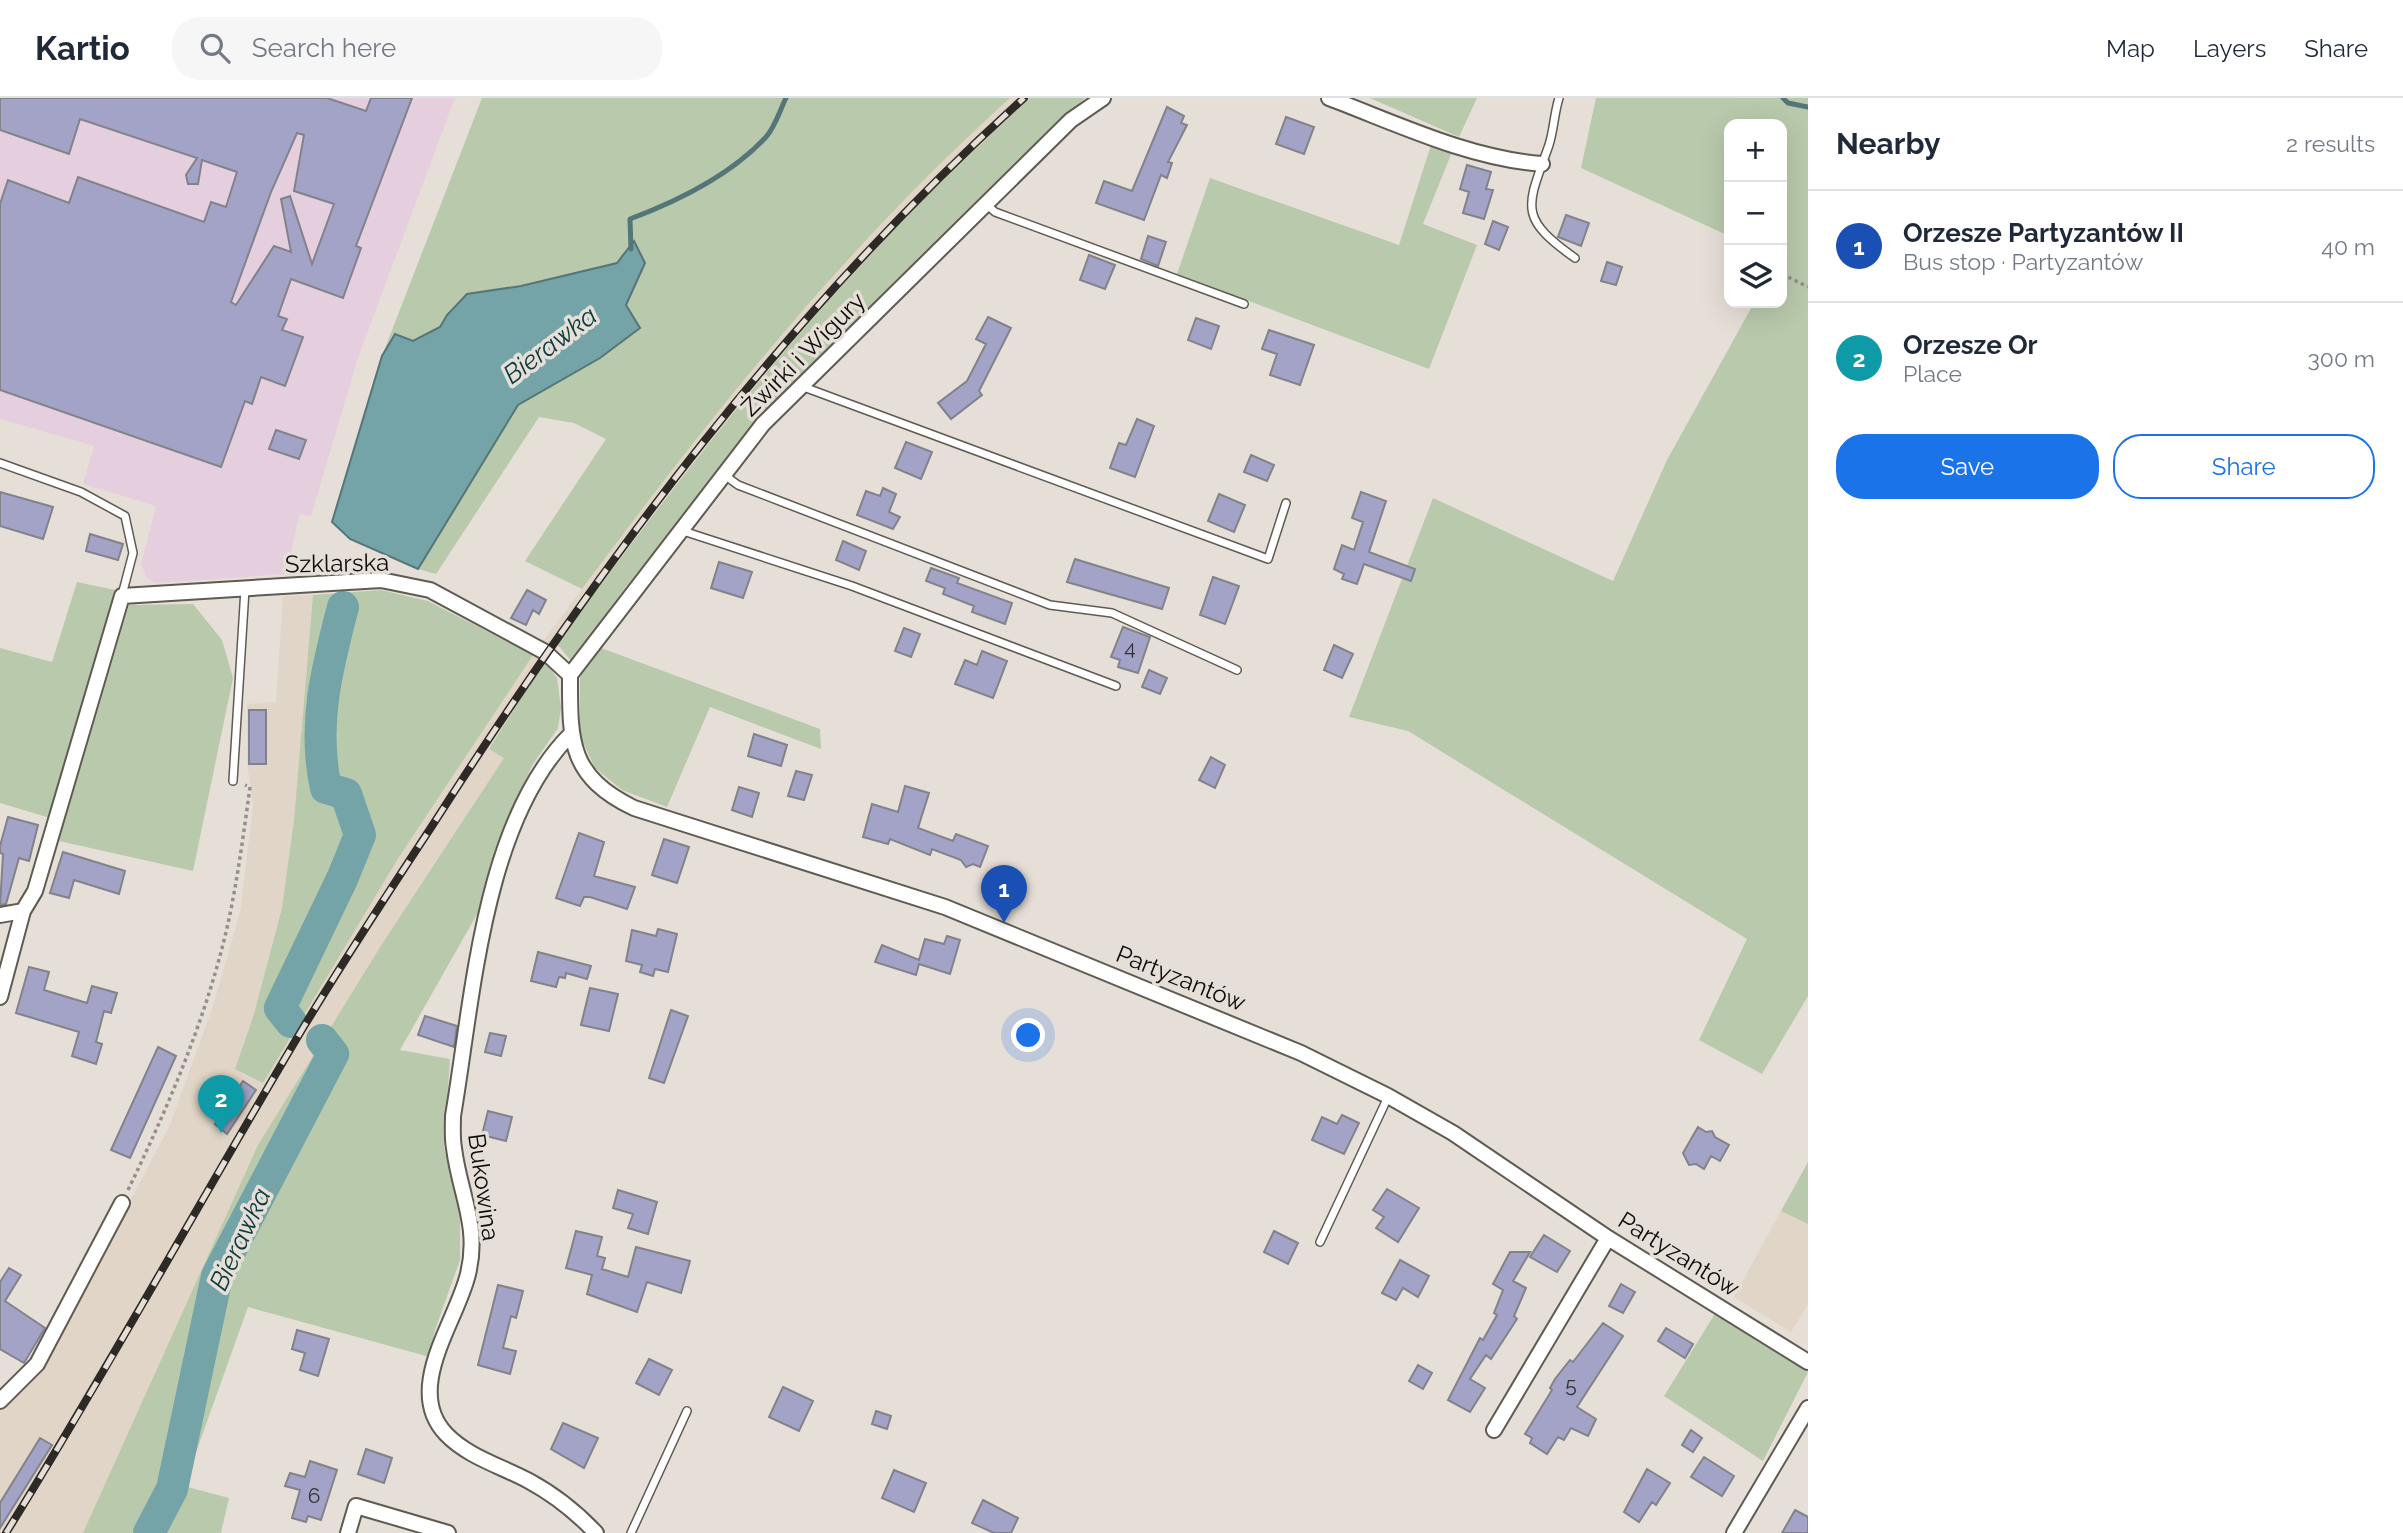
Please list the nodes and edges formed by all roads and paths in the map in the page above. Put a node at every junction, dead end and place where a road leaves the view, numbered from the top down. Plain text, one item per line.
1 (1103, 98) edge
2 (1329, 98) edge
3 (1559, 98) edge
4 (1542, 164) junction
5 (986, 204) junction
6 (1575, 258) dead end
7 (1787, 276) edge
8 (1808, 287) edge
9 (1244, 304) dead end
10 (800, 386) junction
11 (0, 463) edge
12 (723, 474) junction
13 (1286, 503) dead end
14 (679, 530) junction
15 (245, 589) junction
16 (122, 596) junction
17 (1237, 670) dead end
18 (570, 675) junction
19 (1116, 686) dead end
20 (570, 735) junction
21 (233, 781) joint
22 (23, 911) junction
23 (0, 915) edge
24 (0, 997) edge
25 (1388, 1096) junction
26 (122, 1203) joint
27 (1608, 1238) junction
28 (1320, 1242) dead end
29 (1808, 1362) edge
30 (0, 1401) edge
31 (1808, 1408) edge
32 (687, 1410) dead end
33 (1494, 1430) dead end
34 (348, 1533) edge
35 (447, 1533) edge
36 (596, 1533) edge
37 (631, 1533) edge
38 (1734, 1533) edge

1 - 5 street, Żwirki i Wigury
2 - 4 street
3 - 4 lane
4 - 6 lane
5 - 9 lane
5 - 10 street, Żwirki i Wigury
7 - 8 path
10 - 12 street, Żwirki i Wigury
10 - 13 lane
11 - 16 lane
12 - 14 street, Żwirki i Wigury
12 - 17 lane
14 - 18 street, Żwirki i Wigury
14 - 19 lane
15 - 16 street, Szklarska
15 - 18 street, Szklarska
15 - 21 lane
16 - 22 street
18 - 20 street, Partyzantów
20 - 25 street, Partyzantów
20 - 36 street, Bukowina
21 - 26 path
22 - 23 street
22 - 24 street
25 - 27 street, Partyzantów
25 - 28 lane
26 - 30 street
27 - 29 street, Partyzantów
27 - 33 street
31 - 38 street
32 - 37 lane
34 - 35 street

